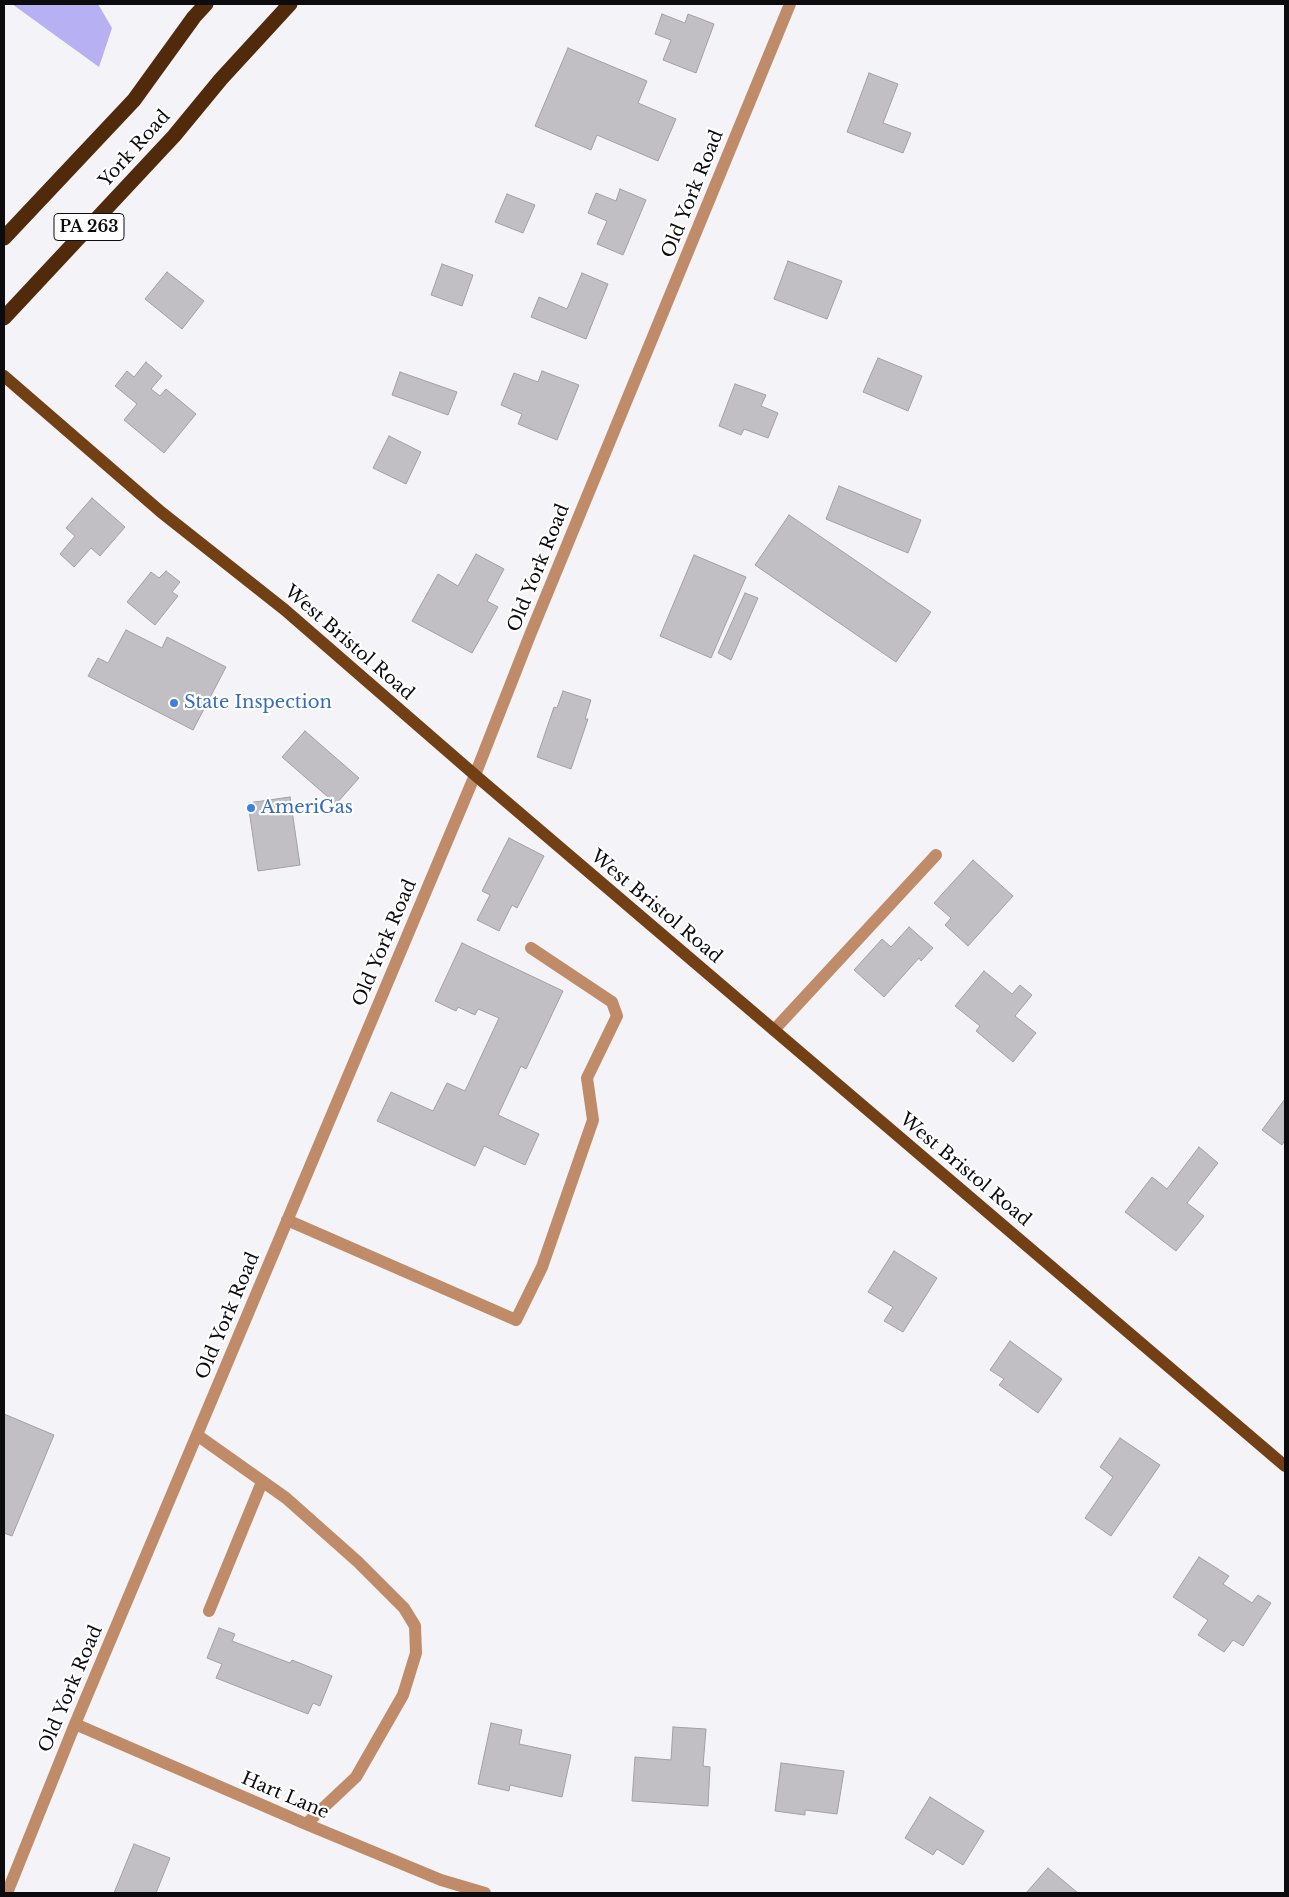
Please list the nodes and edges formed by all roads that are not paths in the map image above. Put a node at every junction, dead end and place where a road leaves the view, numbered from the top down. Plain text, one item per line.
1 (206, 4) edge
2 (290, 4) edge
3 (790, 4) edge
4 (4, 238) edge
5 (4, 318) edge
6 (4, 376) edge
7 (475, 775) junction
8 (936, 855) dead end
9 (531, 948) dead end
10 (774, 1030) junction
11 (287, 1220) junction
12 (197, 1436) junction
13 (1285, 1466) edge
14 (262, 1482) junction
15 (209, 1611) dead end
16 (75, 1724) junction
17 (306, 1824) junction
18 (7, 1893) edge
19 (485, 1893) edge

1 - 4 highway, York Road / PA 263
2 - 5 highway, York Road / PA 263
3 - 7 street, Old York Road
6 - 7 main road, West Bristol Road
7 - 10 main road, West Bristol Road
7 - 11 street, Old York Road
8 - 10 street
9 - 11 street
10 - 13 main road, West Bristol Road
11 - 12 street, Old York Road
12 - 14 street
12 - 16 street, Old York Road
14 - 15 street
14 - 17 street
16 - 17 street, Hart Lane
16 - 18 street, Old York Road
17 - 19 street, Hart Lane

